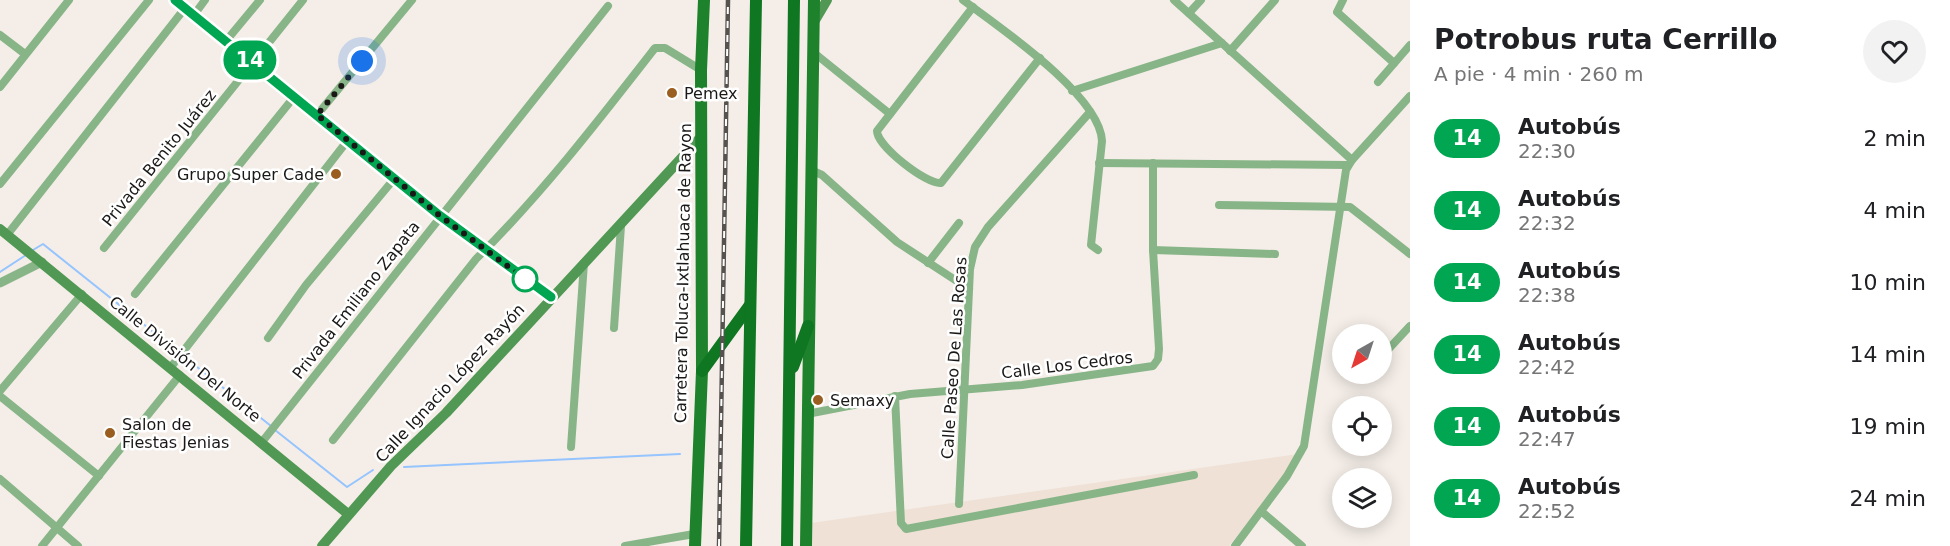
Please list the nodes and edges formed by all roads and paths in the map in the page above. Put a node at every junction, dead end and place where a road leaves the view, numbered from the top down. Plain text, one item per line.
1 (69, 0) edge
2 (149, 0) edge
3 (175, 0) edge
4 (205, 0) edge
5 (260, 0) edge
6 (303, 0) edge
7 (412, 0) edge
8 (704, 0) edge
9 (756, 0) edge
10 (794, 0) edge
11 (814, 0) edge
12 (827, 0) edge
13 (963, 0) edge
14 (1174, 0) edge
15 (1201, 0) edge
16 (1275, 0) edge
17 (1343, 0) edge
18 (608, 6) dead end
19 (973, 7) junction
20 (185, 8) junction
21 (1190, 13) junction
22 (194, 15) junction
23 (814, 22) junction
24 (0, 35) edge
25 (226, 41) junction
26 (1222, 43) junction
27 (1410, 45) edge
28 (1230, 51) junction
29 (813, 52) junction
30 (25, 54) junction
31 (1040, 58) junction
32 (253, 63) junction
33 (1394, 63) junction
34 (701, 70) junction
35 (1378, 82) dead end
36 (0, 87) edge
37 (1072, 91) junction
38 (1410, 96) edge
39 (294, 97) junction
40 (1403, 104) junction
41 (1410, 110) edge
42 (1090, 112) junction
43 (890, 114) junction
44 (317, 115) junction
45 (701, 137) junction
46 (348, 140) junction
47 (1350, 162) junction
48 (1099, 163) junction
49 (1153, 163) junction
50 (811, 170) junction
51 (394, 179) junction
52 (0, 184) edge
53 (1219, 205) dead end
54 (1342, 206) junction
55 (439, 215) junction
56 (959, 223) dead end
57 (621, 226) junction
58 (4, 232) edge
59 (104, 248) dead end
60 (486, 250) junction
61 (1098, 250) dead end
62 (1153, 250) junction
63 (1275, 254) dead end
64 (1410, 254) edge
65 (34, 256) junction
66 (585, 263) junction
67 (928, 263) junction
68 (0, 283) edge
69 (969, 289) junction
70 (82, 294) junction
71 (135, 294) dead end
72 (551, 297) junction
73 (750, 305) junction
74 (808, 326) junction
75 (1410, 326) edge
76 (614, 328) dead end
77 (268, 338) dead end
78 (1392, 345) edge
79 (173, 364) junction
80 (702, 371) junction
81 (180, 375) junction
82 (789, 380) junction
83 (963, 390) junction
84 (0, 394) edge
85 (891, 396) junction
86 (807, 414) junction
87 (265, 438) junction
88 (333, 440) dead end
89 (571, 447) dead end
90 (1194, 475) dead end
91 (99, 476) junction
92 (0, 479) edge
93 (959, 504) dead end
94 (1261, 511) junction
95 (348, 514) junction
96 (57, 528) junction
97 (695, 540) edge
98 (42, 546) edge
99 (78, 546) edge
100 (322, 546) edge
101 (625, 546) edge
102 (746, 546) edge
103 (787, 546) edge
104 (806, 546) edge
105 (1234, 546) edge
106 (1302, 546) edge

1 - 30 street
2 - 52 street
3 - 20 street
4 - 22 street
5 - 25 street
6 - 32 street, Privada Benito Juárez
7 - 44 street
8 - 34 main road, Carretera Toluca-Ixtlahuaca de Rayon
9 - 73 highway
10 - 82 highway
11 - 23 main road
12 - 23 main road
13 - 19 street
14 - 21 street
15 - 21 street
16 - 28 street
17 - 33 street
18 - 55 street, Privada Emiliano Zapata
19 - 31 street
19 - 43 street
20 - 22 street
20 - 58 street
21 - 26 street
22 - 25 street
23 - 29 main road
24 - 30 street
25 - 32 street
26 - 28 street
26 - 37 street
27 - 33 street
28 - 47 street
29 - 43 street
29 - 50 main road
30 - 36 street
31 - 37 street
31 - 43 street
32 - 39 street
32 - 59 street, Privada Benito Juárez
33 - 35 street
34 - 45 main road, Carretera Toluca-Ixtlahuaca de Rayon
34 - 60 street
37 - 42 street
38 - 40 street
39 - 44 street
39 - 71 street
40 - 41 street
40 - 47 street
42 - 48 street
42 - 69 street, Calle Paseo De Las Rosas
44 - 46 street
45 - 57 main road, Calle Ignacio López Rayón
45 - 80 main road, Carretera Toluca-Ixtlahuaca de Rayon
46 - 51 street
46 - 79 street
47 - 49 street
47 - 54 street
48 - 49 street
48 - 61 street
49 - 62 street, Calle Los Cedros
50 - 67 street
50 - 74 main road
51 - 55 street
51 - 77 street
53 - 54 street
54 - 64 street
54 - 94 street
55 - 60 street
55 - 87 street, Privada Emiliano Zapata
56 - 67 street
57 - 66 main road, Calle Ignacio López Rayón
57 - 76 street
58 - 65 main road, Calle División Del Norte
60 - 72 street
60 - 88 street
62 - 63 street
62 - 83 street, Calle Los Cedros
65 - 68 street
65 - 70 main road, Calle División Del Norte
66 - 72 main road, Calle Ignacio López Rayón
66 - 89 street
67 - 69 street
69 - 83 street, Calle Paseo De Las Rosas
70 - 79 main road, Calle División Del Norte
70 - 84 street
72 - 95 main road, Calle Ignacio López Rayón
73 - 80 highway
73 - 102 highway
74 - 82 highway
74 - 86 main road
75 - 78 street
79 - 81 main road, Calle División Del Norte
80 - 97 main road, Carretera Toluca-Ixtlahuaca de Rayon
81 - 87 main road, Calle División Del Norte
81 - 91 street
82 - 103 highway
83 - 85 street, Calle Los Cedros
83 - 93 street, Calle Paseo De Las Rosas
84 - 91 street
85 - 86 street, Calle Los Cedros
85 - 90 street
86 - 104 main road
87 - 95 main road, Calle División Del Norte
91 - 96 street
92 - 96 street
94 - 105 street
94 - 106 street
95 - 100 main road, Calle Ignacio López Rayón
96 - 98 street
96 - 99 street
97 - 101 street

